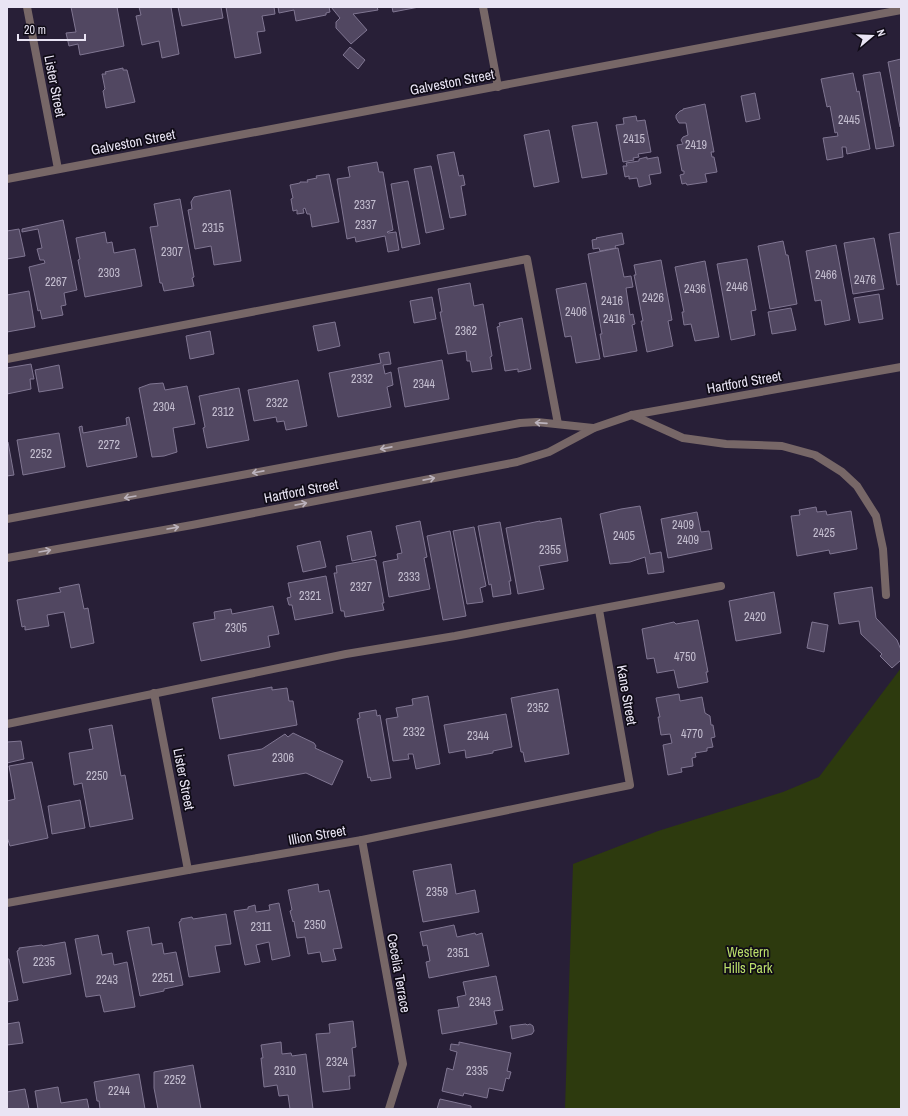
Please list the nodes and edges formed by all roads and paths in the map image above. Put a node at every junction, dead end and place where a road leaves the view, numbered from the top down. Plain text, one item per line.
1 (27, 7) edge
2 (483, 7) edge
3 (901, 10) edge
4 (498, 87) junction
5 (58, 170) junction
6 (7, 179) edge
7 (7, 359) edge
8 (901, 367) edge
9 (632, 415) junction
10 (558, 424) junction
11 (594, 428) junction
12 (7, 519) edge
13 (7, 558) edge
14 (721, 586) dead end
15 (886, 595) dead end
16 (599, 610) junction
17 (154, 693) junction
18 (7, 724) edge
19 (630, 785) joint
20 (362, 840) junction
21 (188, 870) junction
22 (7, 903) edge
23 (389, 1109) edge

1 - 5 street, Lister Street
2 - 4 street
3 - 4 street, Galveston Street
4 - 5 street, Galveston Street
5 - 6 street, Galveston Street
7 - 10 street
8 - 9 street, Hartford Street
9 - 11 street, Hartford Street
9 - 15 street
10 - 11 street, Hartford Street
10 -> 12 street, Hartford Street
13 -> 11 street, Hartford Street
14 - 16 street
16 - 17 street
16 - 19 street, Kane Street
17 - 18 street
17 - 21 street, Lister Street
19 - 20 street, Illion Street
20 - 21 street, Illion Street
20 - 23 street, Cecelia Terrace
21 - 22 street, Illion Street

